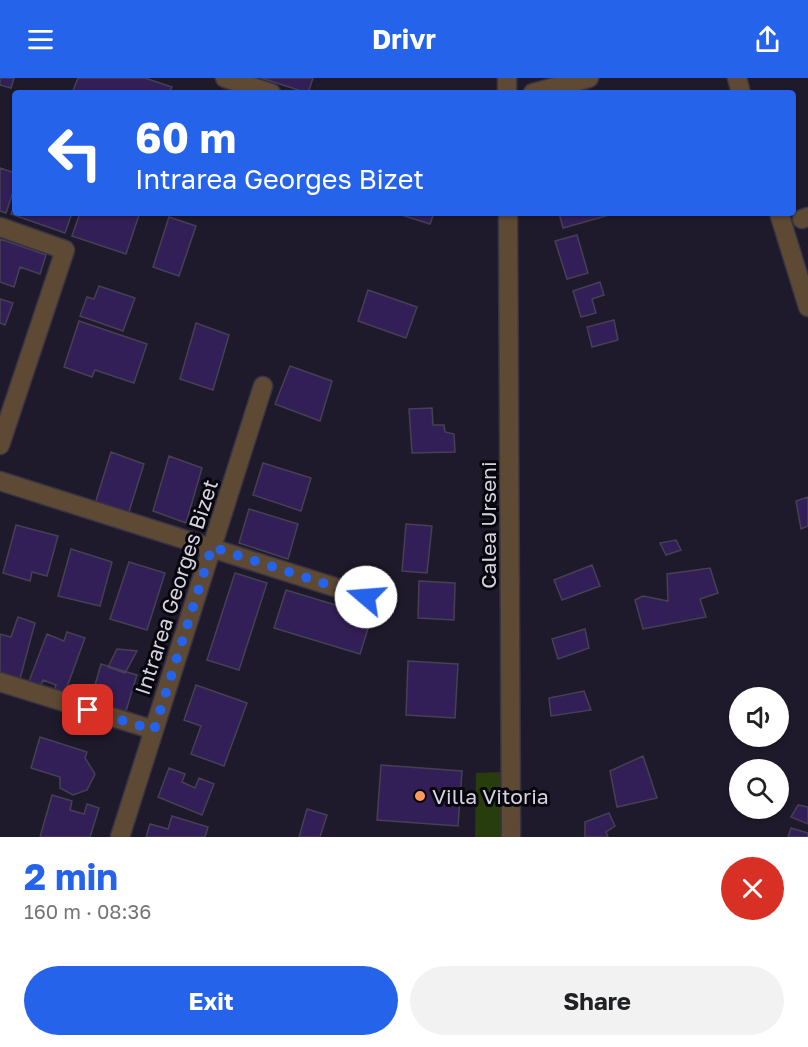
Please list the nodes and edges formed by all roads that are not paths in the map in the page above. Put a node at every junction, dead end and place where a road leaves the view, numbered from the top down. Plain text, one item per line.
1 (225, 78) edge
2 (589, 78) edge
3 (262, 90) edge
4 (543, 90) edge
5 (508, 216) edge
6 (780, 216) edge
7 (0, 227) edge
8 (808, 307) edge
9 (263, 386) dead end
10 (0, 445) edge
11 (0, 481) edge
12 (212, 547) junction
13 (366, 597) dead end
14 (0, 682) edge
15 (154, 730) junction
16 (120, 837) edge
17 (511, 837) edge

1 - 3 street
2 - 4 street
5 - 17 street, Calea Urseni
6 - 8 street
7 - 10 street
9 - 12 street, Intrarea Georges Bizet
11 - 12 street
12 - 13 street
12 - 15 street, Intrarea Georges Bizet
14 - 15 street
15 - 16 street, Intrarea Georges Bizet

